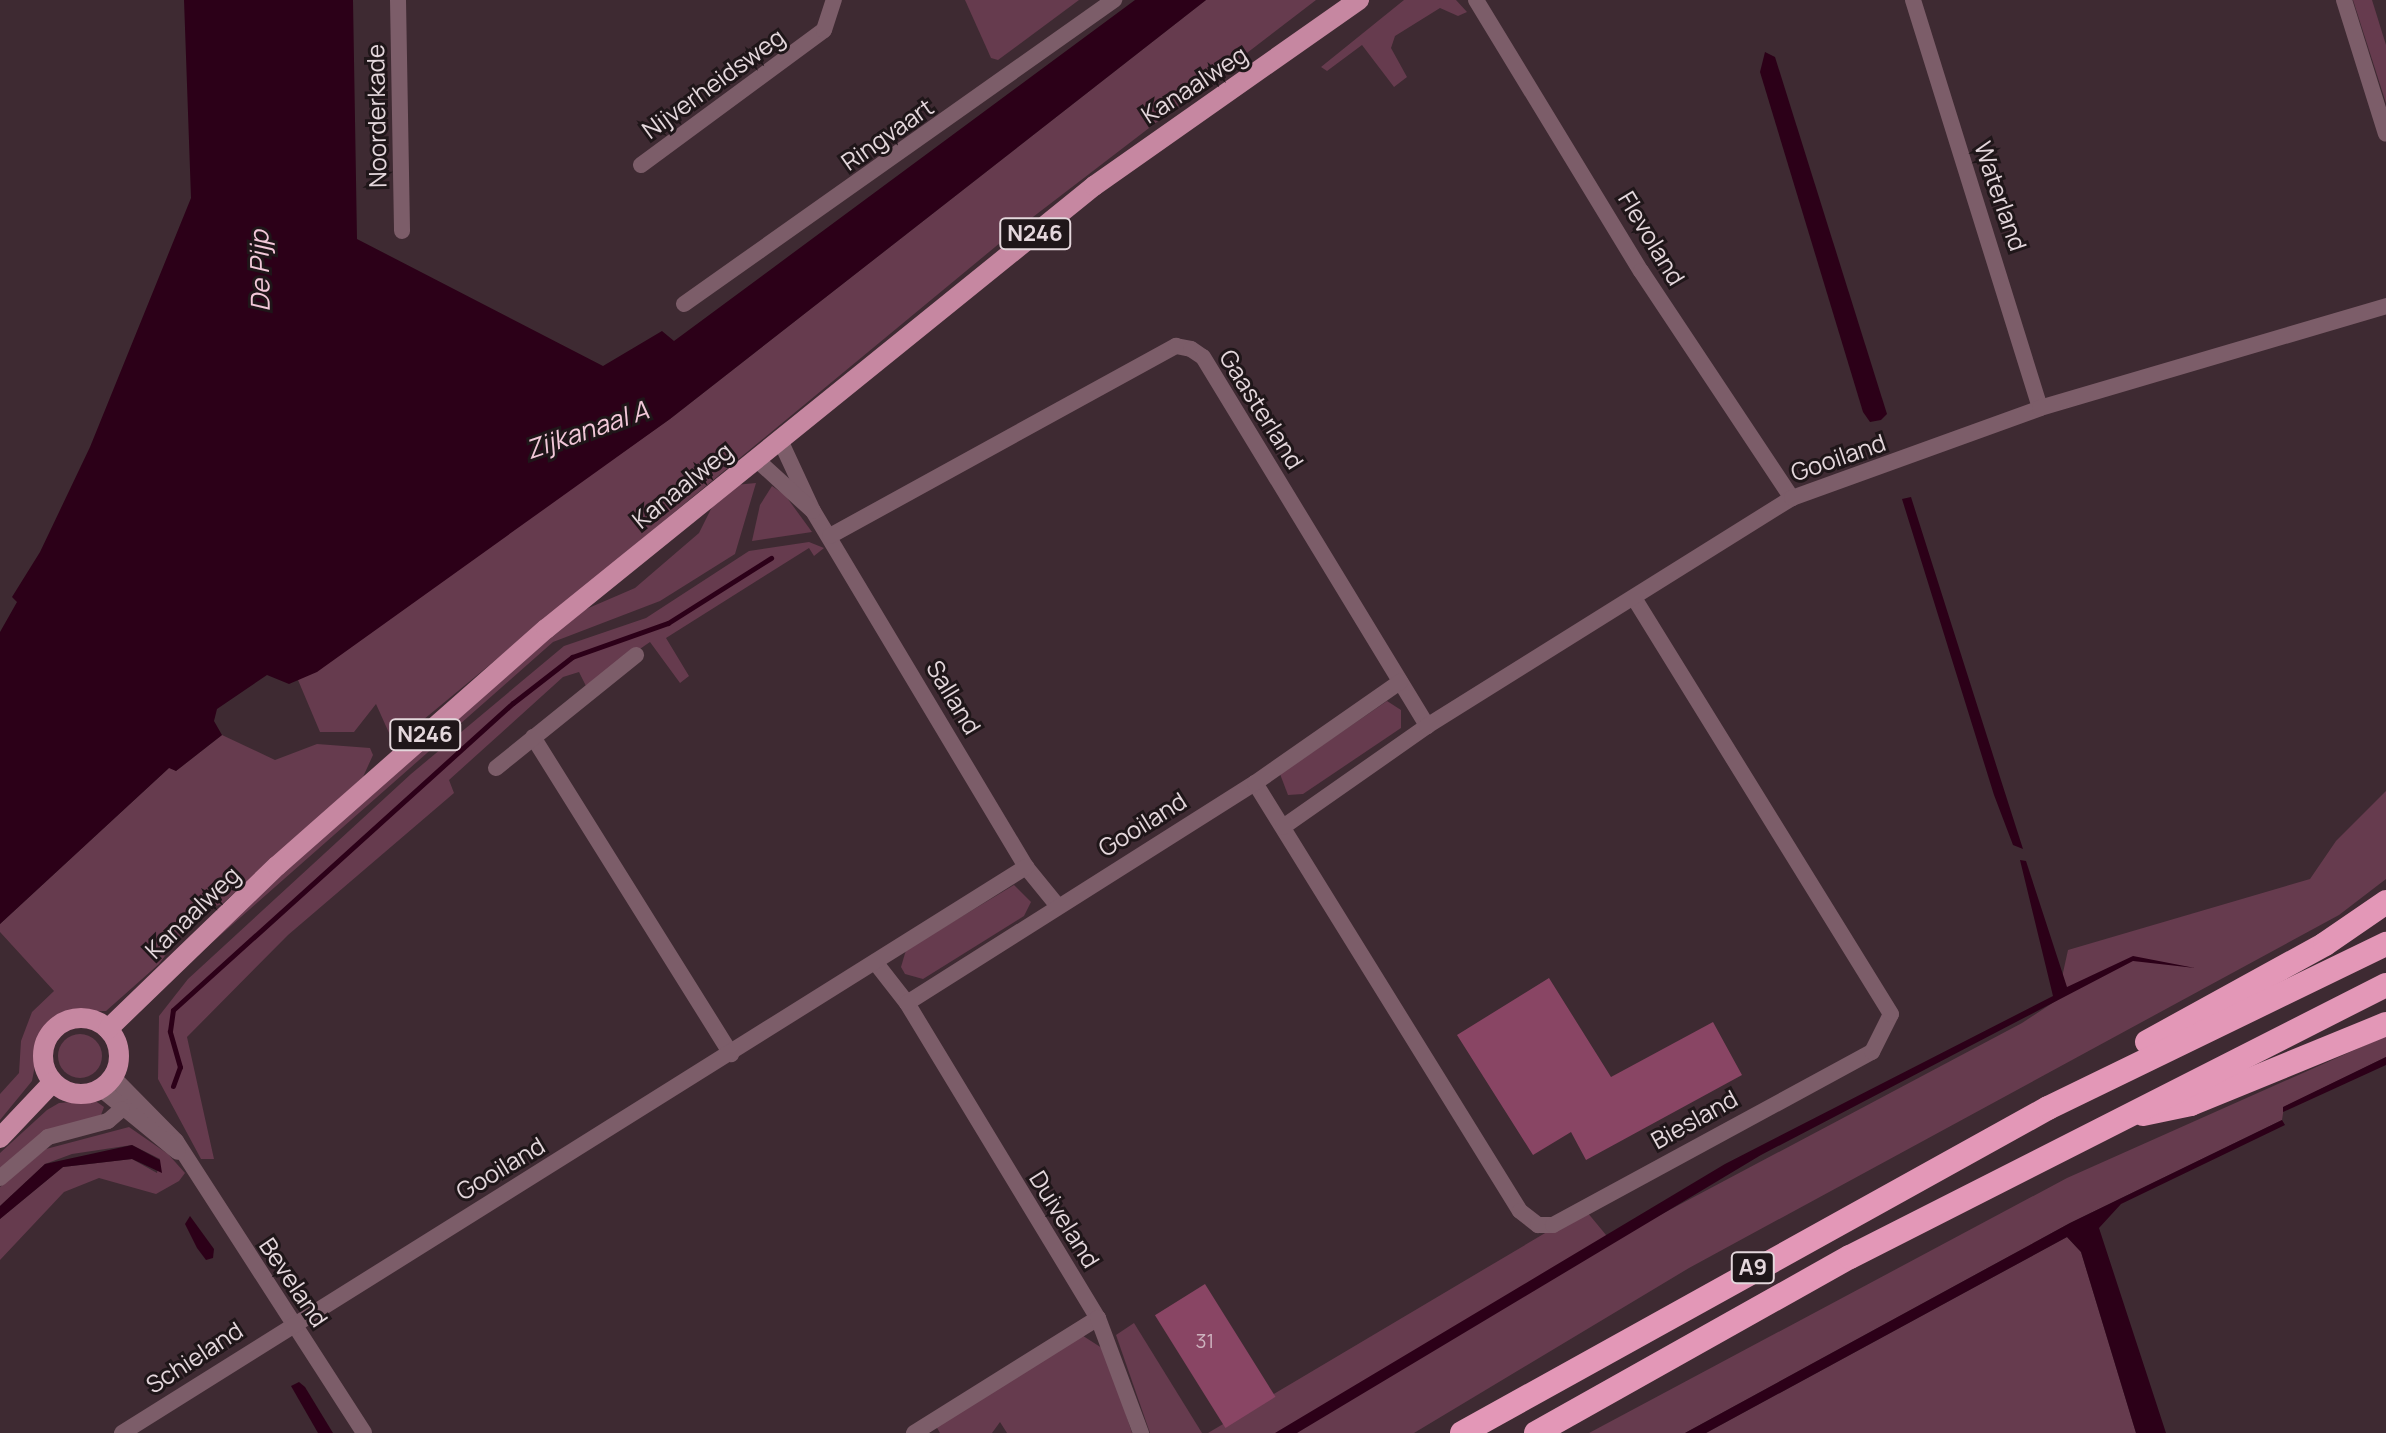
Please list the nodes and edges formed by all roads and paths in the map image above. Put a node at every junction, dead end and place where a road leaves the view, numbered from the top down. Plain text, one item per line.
1 (398, 0) edge
2 (834, 0) edge
3 (1114, 0) edge
4 (1347, 0) edge
5 (1359, 0) edge
6 (1476, 0) edge
7 (1913, 0) edge
8 (2344, 0) edge
9 (1325, 26) junction
10 (2386, 134) edge
11 (641, 165) dead end
12 (402, 231) dead end
13 (684, 304) dead end
14 (2386, 306) edge
15 (2040, 408) junction
16 (780, 440) junction
17 (756, 459) junction
18 (1792, 498) junction
19 (813, 511) junction
20 (830, 536) junction
21 (1636, 601) junction
22 (636, 655) dead end
23 (1400, 682) junction
24 (1427, 726) junction
25 (533, 737) junction
26 (496, 768) dead end
27 (1255, 783) junction
28 (1283, 827) junction
29 (1026, 867) junction
30 (2386, 902) edge
31 (1057, 905) junction
32 (2386, 944) edge
33 (875, 962) junction
34 (2386, 985) edge
35 (907, 1003) junction
36 (2386, 1024) edge
37 (108, 1029) junction
38 (731, 1054) junction
39 (53, 1082) junction
40 (107, 1083) junction
41 (2048, 1108) junction
42 (122, 1109) junction
43 (2109, 1121) junction
44 (0, 1138) edge
45 (187, 1157) junction
46 (0, 1178) edge
47 (1098, 1318) junction
48 (293, 1322) junction
49 (122, 1433) edge
50 (364, 1433) edge
51 (914, 1433) edge
52 (1141, 1433) edge
53 (1462, 1433) edge
54 (1536, 1433) edge

1 - 12 street, Noorderkade
2 - 11 street, Nijverheidsweg
3 - 13 street, Ringvaart
4 - 9 main road, Kanaalweg / N246
5 - 9 main road, Kanaalweg / N246
6 - 18 street, Flevoland
7 - 15 street, Waterland
8 - 10 street
9 - 16 main road, Kanaalweg / N246
14 - 15 street, Gooiland
15 - 18 street, Gooiland
16 - 17 main road, Kanaalweg / N246
16 - 19 street, Salland
17 - 19 street, Salland
17 - 37 main road, Kanaalweg / N246
18 - 21 street, Gooiland
19 - 20 street, Salland
20 - 23 street, Gaasterland
20 - 29 street, Salland
21 - 24 street, Gooiland
21 - 28 street, Biesland
22 - 25 street
23 - 24 street, Gaasterland
23 - 27 street, Gooiland
24 - 28 street, Gooiland
25 - 26 street
25 - 38 street
27 - 28 street, Biesland
27 - 31 street, Gooiland
29 - 31 street, Salland
29 - 33 street, Gooiland
30 - 41 highway, A9
31 - 35 street, Gooiland
32 - 41 highway, A9
33 - 35 street, Duiveland
33 - 38 street, Gooiland
34 - 43 highway, A9
35 - 47 street, Duiveland
36 - 43 highway, A9
37 - 39 main road
37 - 40 main road
38 - 48 street, Gooiland
39 - 40 main road
39 - 44 main road
40 - 42 street, Beveland
40 - 45 street, Beveland
41 - 53 highway, A9
42 - 45 street, Beveland
42 - 46 street
43 - 54 highway, A9
45 - 48 street, Beveland
47 - 51 street
47 - 52 street, Duiveland
48 - 49 street, Schieland
48 - 50 street, Beveland

